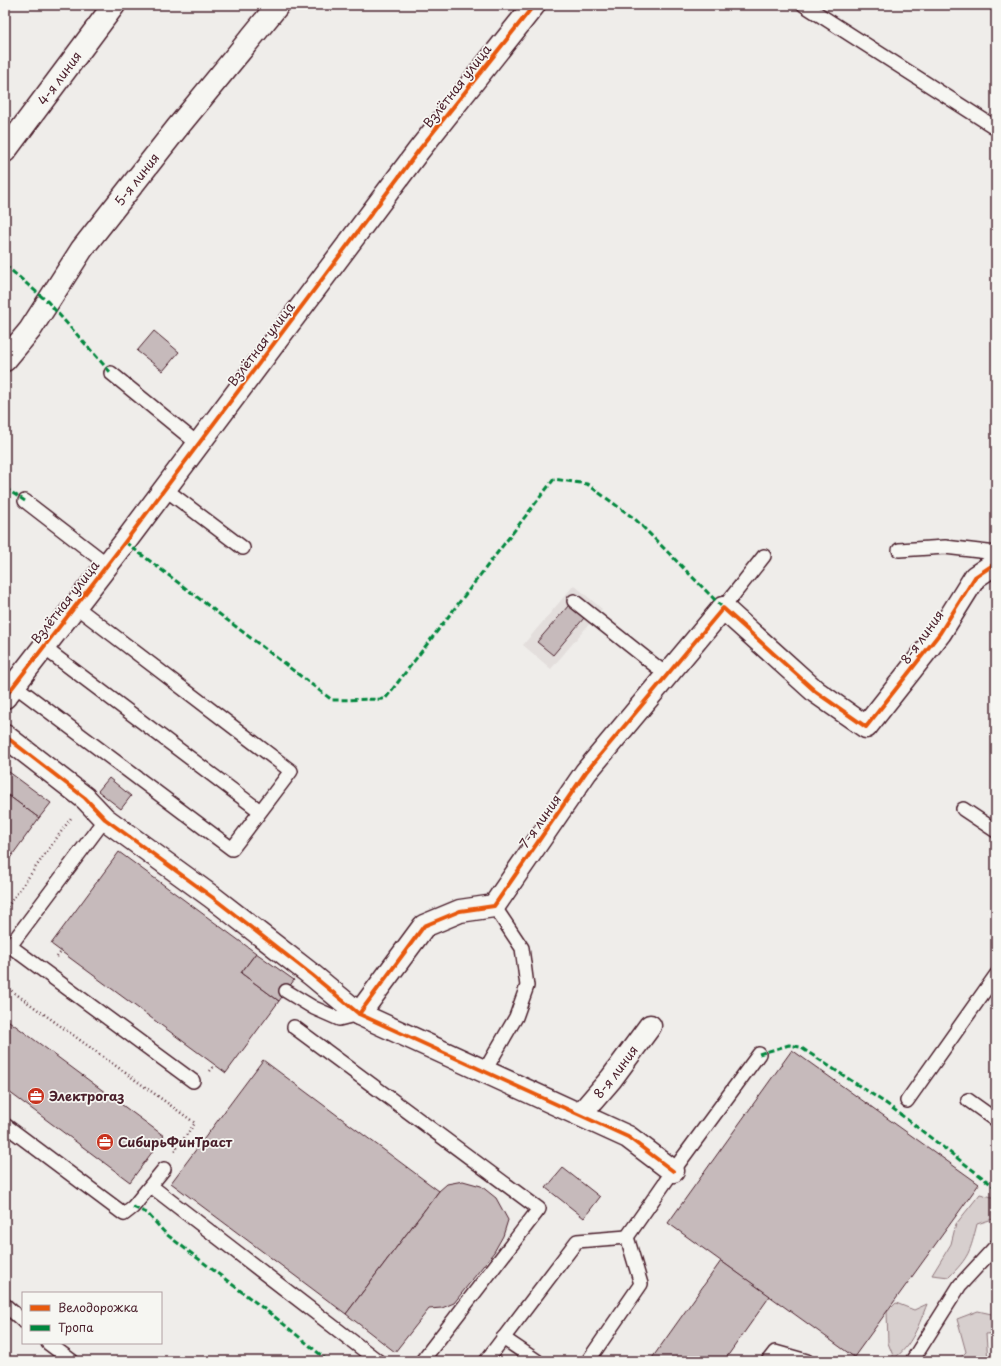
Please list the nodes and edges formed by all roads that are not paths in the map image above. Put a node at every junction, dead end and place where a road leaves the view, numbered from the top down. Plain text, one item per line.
1 (114, 5) edge
2 (278, 5) edge
3 (534, 5) edge
4 (804, 5) edge
5 (996, 128) edge
6 (5, 151) edge
7 (5, 360) edge
8 (111, 373) dead end
9 (198, 444) junction
10 (165, 489) junction
11 (25, 501) dead end
12 (243, 548) dead end
13 (899, 550) dead end
14 (996, 553) edge
15 (764, 556) dead end
16 (996, 563) edge
17 (108, 565) junction
18 (574, 601) dead end
19 (75, 606) junction
20 (723, 608) junction
21 (43, 647) junction
22 (667, 675) junction
23 (8, 692) edge
24 (5, 736) edge
25 (964, 809) dead end
26 (260, 811) junction
27 (105, 818) junction
28 (996, 831) edge
29 (494, 906) junction
30 (994, 983) edge
31 (286, 991) dead end
32 (359, 1014) junction
33 (650, 1026) dead end
34 (294, 1027) dead end
35 (759, 1054) dead end
36 (484, 1072) junction
37 (193, 1081) dead end
38 (968, 1100) dead end
39 (907, 1102) dead end
40 (580, 1115) junction
41 (996, 1120) edge
42 (5, 1125) edge
43 (164, 1169) dead end
44 (673, 1171) junction
45 (151, 1186) junction
46 (627, 1237) junction
47 (996, 1246) edge
48 (5, 1305) edge
49 (22, 1320) edge
50 (503, 1338) junction
51 (49, 1344) edge
52 (72, 1361) edge
53 (378, 1361) edge
54 (422, 1361) edge
55 (486, 1361) edge
56 (537, 1361) edge
57 (588, 1361) edge
58 (768, 1361) edge
59 (807, 1361) edge
60 (912, 1361) edge

1 - 6 street, 4-я линия
2 - 7 street, 5-я линия
3 - 9 street, Взлётная улица
4 - 5 lane
8 - 9 lane
9 - 10 street, Взлётная улица
10 - 12 lane
10 - 17 street, Взлётная улица
11 - 17 lane
13 - 14 lane
15 - 20 lane
16 - 20 street, 8-я линия
17 - 19 street, Взлётная улица
18 - 22 lane
19 - 21 street, Взлётная улица
19 - 26 lane
20 - 22 street, 7-я линия
21 - 23 street, Взлётная улица
21 - 26 lane
22 - 29 street, 7-я линия
23 - 26 lane
24 - 27 street
25 - 28 lane
27 - 32 street
27 - 37 lane
29 - 32 street
29 - 36 lane
30 - 39 lane
31 - 32 lane
32 - 36 street
33 - 40 street, 8-я линия
34 - 54 lane
35 - 44 lane
36 - 40 street
38 - 41 lane
40 - 44 street
42 - 45 lane
43 - 45 lane
44 - 46 lane
45 - 53 lane
46 - 50 lane
46 - 57 lane
47 - 60 lane
48 - 49 lane
50 - 55 lane
50 - 56 lane
51 - 52 lane
58 - 59 lane

